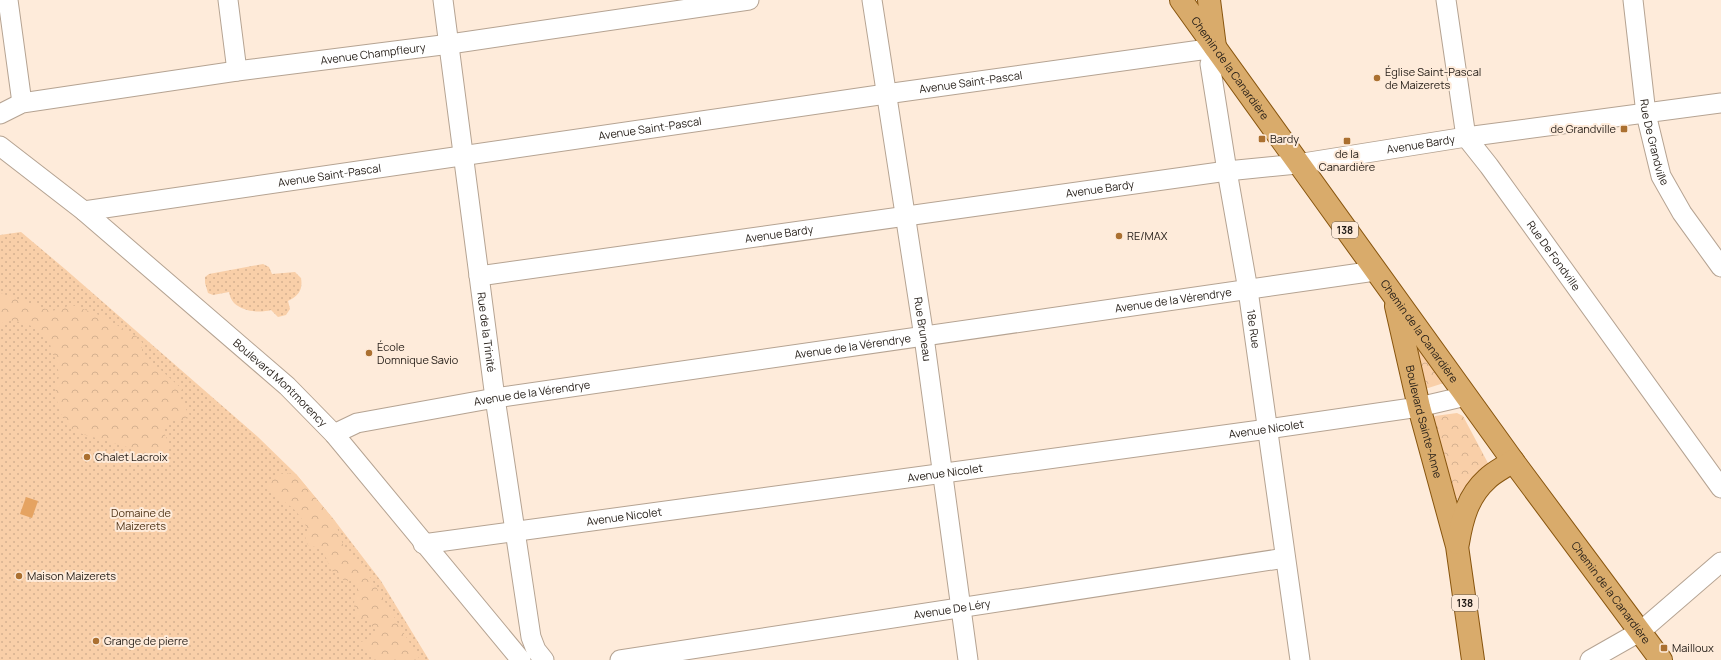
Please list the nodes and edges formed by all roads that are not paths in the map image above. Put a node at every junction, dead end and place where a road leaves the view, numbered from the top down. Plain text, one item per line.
1 (8, 0) edge
2 (228, 0) edge
3 (443, 0) edge
4 (749, 0) edge
5 (872, 0) edge
6 (1181, 0) edge
7 (1209, 0) edge
8 (1446, 0) edge
9 (1633, 0) edge
10 (656, 7) edge
11 (450, 44) junction
12 (1215, 48) junction
13 (237, 71) junction
14 (886, 94) junction
15 (22, 103) junction
16 (1721, 103) edge
17 (0, 114) edge
18 (1646, 114) junction
19 (1466, 136) junction
20 (0, 146) edge
21 (464, 155) junction
22 (1297, 164) junction
23 (1227, 171) junction
24 (84, 211) junction
25 (906, 217) junction
26 (1721, 267) edge
27 (1375, 271) junction
28 (479, 276) junction
29 (1248, 290) junction
30 (1393, 296) junction
31 (924, 337) junction
32 (1466, 396) junction
33 (495, 398) junction
34 (1419, 407) junction
35 (1268, 429) junction
36 (334, 434) junction
37 (1513, 461) junction
38 (943, 473) junction
39 (1721, 488) edge
40 (515, 531) junction
41 (423, 544) junction
42 (1457, 546) junction
43 (1285, 558) junction
44 (1721, 562) edge
45 (961, 608) junction
46 (1641, 631) junction
47 (521, 660) edge
48 (544, 660) edge
49 (620, 660) edge
50 (968, 660) edge
51 (1300, 660) edge
52 (1473, 660) edge
53 (1590, 660) edge
54 (1661, 660) edge

1 - 15 street
2 - 13 street
3 - 11 street, Rue de la Trinité
4 - 10 street, Avenue Champfleury
5 - 14 street, Rue Bruneau
6 - 12 main road, Chemin de la Canardière
7 - 12 main road, 18e Rue / 138
8 - 19 street, Rue De Fondville
9 - 18 street, Rue De Grandville
10 - 11 street, Avenue Champfleury
11 - 13 street, Avenue Champfleury
11 - 21 street, Rue de la Trinité
12 - 14 street, Avenue Saint-Pascal
12 - 22 main road, Chemin de la Canardière / 138
12 - 23 street, 18e Rue
13 - 15 street, Avenue Champfleury
14 - 21 street, Avenue Saint-Pascal
14 - 25 street, Rue Bruneau
15 - 17 street, Avenue Champfleury
16 - 18 street, Avenue Bardy
18 - 19 street, Avenue Bardy
18 - 26 street, Rue De Grandville
19 - 22 street, Avenue Bardy
19 - 39 street, Rue De Fondville
20 - 24 street, Boulevard Montmorency
21 - 24 street, Avenue Saint-Pascal
21 - 28 street, Rue de la Trinité
22 - 23 street, Avenue Bardy
22 - 27 main road, Chemin de la Canardière / 138
23 - 25 street, Avenue Bardy
23 - 29 street, 18e Rue
24 - 36 street, Boulevard Montmorency
25 - 28 street, Avenue Bardy
25 - 31 street, Rue Bruneau
27 - 29 street, Avenue de la Vérendrye
27 - 30 main road, Chemin de la Canardière / 138
28 - 33 street, Rue de la Trinité
29 - 31 street, Avenue de la Vérendrye
29 - 35 street, 18e Rue
30 - 32 main road, Chemin de la Canardière / 138
30 - 34 main road, Boulevard Sainte-Anne / 138
31 - 33 street, Avenue de la Vérendrye
31 - 38 street, Rue Bruneau
32 - 34 street, Avenue Nicolet
32 - 37 main road, Chemin de la Canardière / 138
33 - 36 street, Avenue de la Vérendrye
33 - 40 street, Rue de la Trinité
34 - 35 street, Avenue Nicolet
34 - 42 main road, Boulevard Sainte-Anne / 138
35 - 38 street, Avenue Nicolet
35 - 43 street, 18e Rue
36 - 41 street, Boulevard Montmorency
37 - 42 main road, Boulevard Sainte-Anne / 138
37 - 46 main road, Chemin de la Canardière
38 - 40 street, Avenue Nicolet
38 - 45 street, Rue Bruneau
40 - 41 street, Avenue Nicolet
40 - 48 street, Rue de la Trinité
41 - 47 street, Boulevard Montmorency
42 - 52 main road, Boulevard Sainte-Anne / 138
43 - 45 street, Avenue De Léry
43 - 51 street, 18e Rue
44 - 46 street
45 - 49 street, Avenue De Léry
45 - 50 street, Rue Bruneau
46 - 53 street
46 - 54 main road, Chemin de la Canardière

